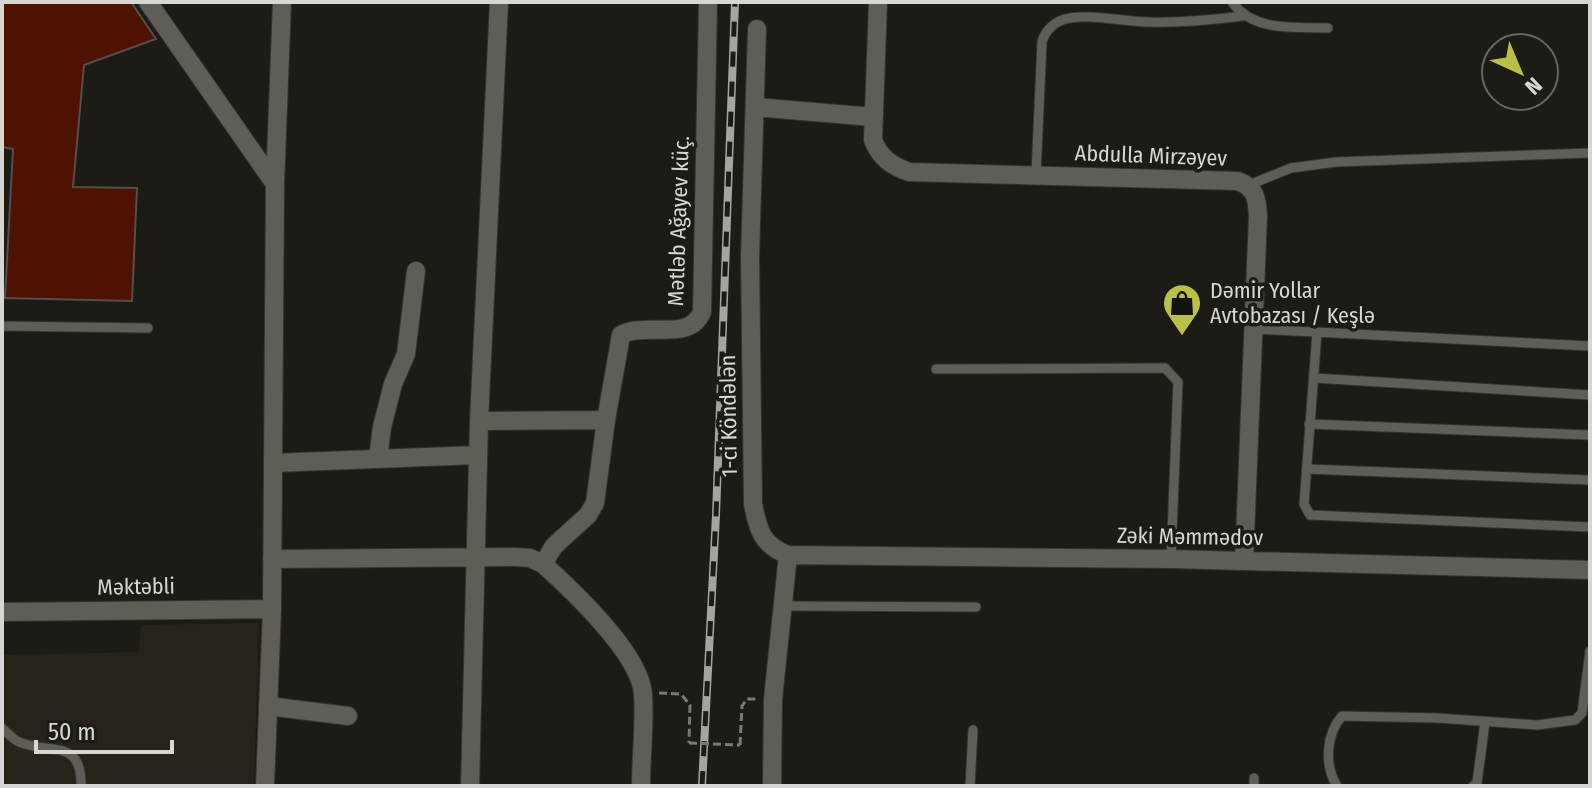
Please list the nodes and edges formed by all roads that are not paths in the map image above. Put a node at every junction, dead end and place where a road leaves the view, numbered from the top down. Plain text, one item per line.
1 (148, 2) edge
2 (282, 2) edge
3 (499, 2) edge
4 (708, 2) edge
5 (878, 2) edge
6 (1232, 2) edge
7 (1242, 16) junction
8 (1328, 28) dead end
9 (757, 29) dead end
10 (755, 107) junction
11 (873, 117) junction
12 (1590, 153) edge
13 (1036, 175) junction
14 (275, 184) junction
15 (1249, 185) junction
16 (416, 271) dead end
17 (2, 326) edge
18 (148, 328) dead end
19 (1253, 329) junction
20 (1317, 332) junction
21 (1590, 346) edge
22 (936, 369) dead end
23 (1314, 378) junction
24 (1590, 395) edge
25 (606, 420) junction
26 (479, 421) junction
27 (1309, 424) junction
28 (1590, 435) edge
29 (477, 455) junction
30 (378, 458) junction
31 (273, 463) junction
32 (1307, 469) junction
33 (1590, 480) edge
34 (1590, 527) edge
35 (788, 555) junction
36 (272, 559) junction
37 (476, 559) junction
38 (1171, 559) junction
39 (1244, 561) junction
40 (543, 564) junction
41 (1590, 570) edge
42 (783, 606) junction
43 (976, 607) dead end
44 (272, 609) junction
45 (2, 612) edge
46 (1590, 651) edge
47 (268, 706) junction
48 (348, 716) dead end
49 (1485, 722) junction
50 (2, 728) edge
51 (973, 730) dead end
52 (81, 786) edge
53 (265, 786) edge
54 (470, 786) edge
55 (641, 786) edge
56 (772, 786) edge
57 (970, 786) edge
58 (1337, 786) edge
59 (1473, 786) edge

1 - 14 street
2 - 14 street
3 - 26 street
4 - 25 street, Mətləb Ağayev küç.
5 - 11 street, Abdulla Mirzəyev
6 - 7 lane
7 - 8 lane
7 - 13 lane
9 - 10 street, 1-ci Köndələn
10 - 11 street
10 - 35 street, 1-ci Köndələn
11 - 13 street, Abdulla Mirzəyev
12 - 15 lane
13 - 15 street, Abdulla Mirzəyev
14 - 31 street
15 - 19 street, Abdulla Mirzəyev
16 - 30 street
17 - 18 lane
19 - 20 lane
19 - 39 street, Abdulla Mirzəyev
20 - 21 lane
20 - 23 lane
22 - 38 lane
23 - 24 lane
23 - 27 lane
25 - 26 street
25 - 40 street, Mətləb Ağayev küç.
26 - 29 street
27 - 28 lane
27 - 32 lane
29 - 30 street
29 - 37 street
30 - 31 street
31 - 36 street
32 - 33 lane
32 - 34 lane
35 - 38 street, Zəki Məmmədov
35 - 42 street
36 - 37 street
36 - 44 street
37 - 40 street
37 - 54 street
38 - 39 street, Zəki Məmmədov
39 - 41 street, Zəki Məmmədov
40 - 55 street
42 - 43 lane
42 - 56 street
44 - 45 street, Məktəbli
44 - 47 street
46 - 49 lane
47 - 48 street
47 - 53 street
49 - 58 lane
49 - 59 lane
50 - 52 lane
51 - 57 lane

